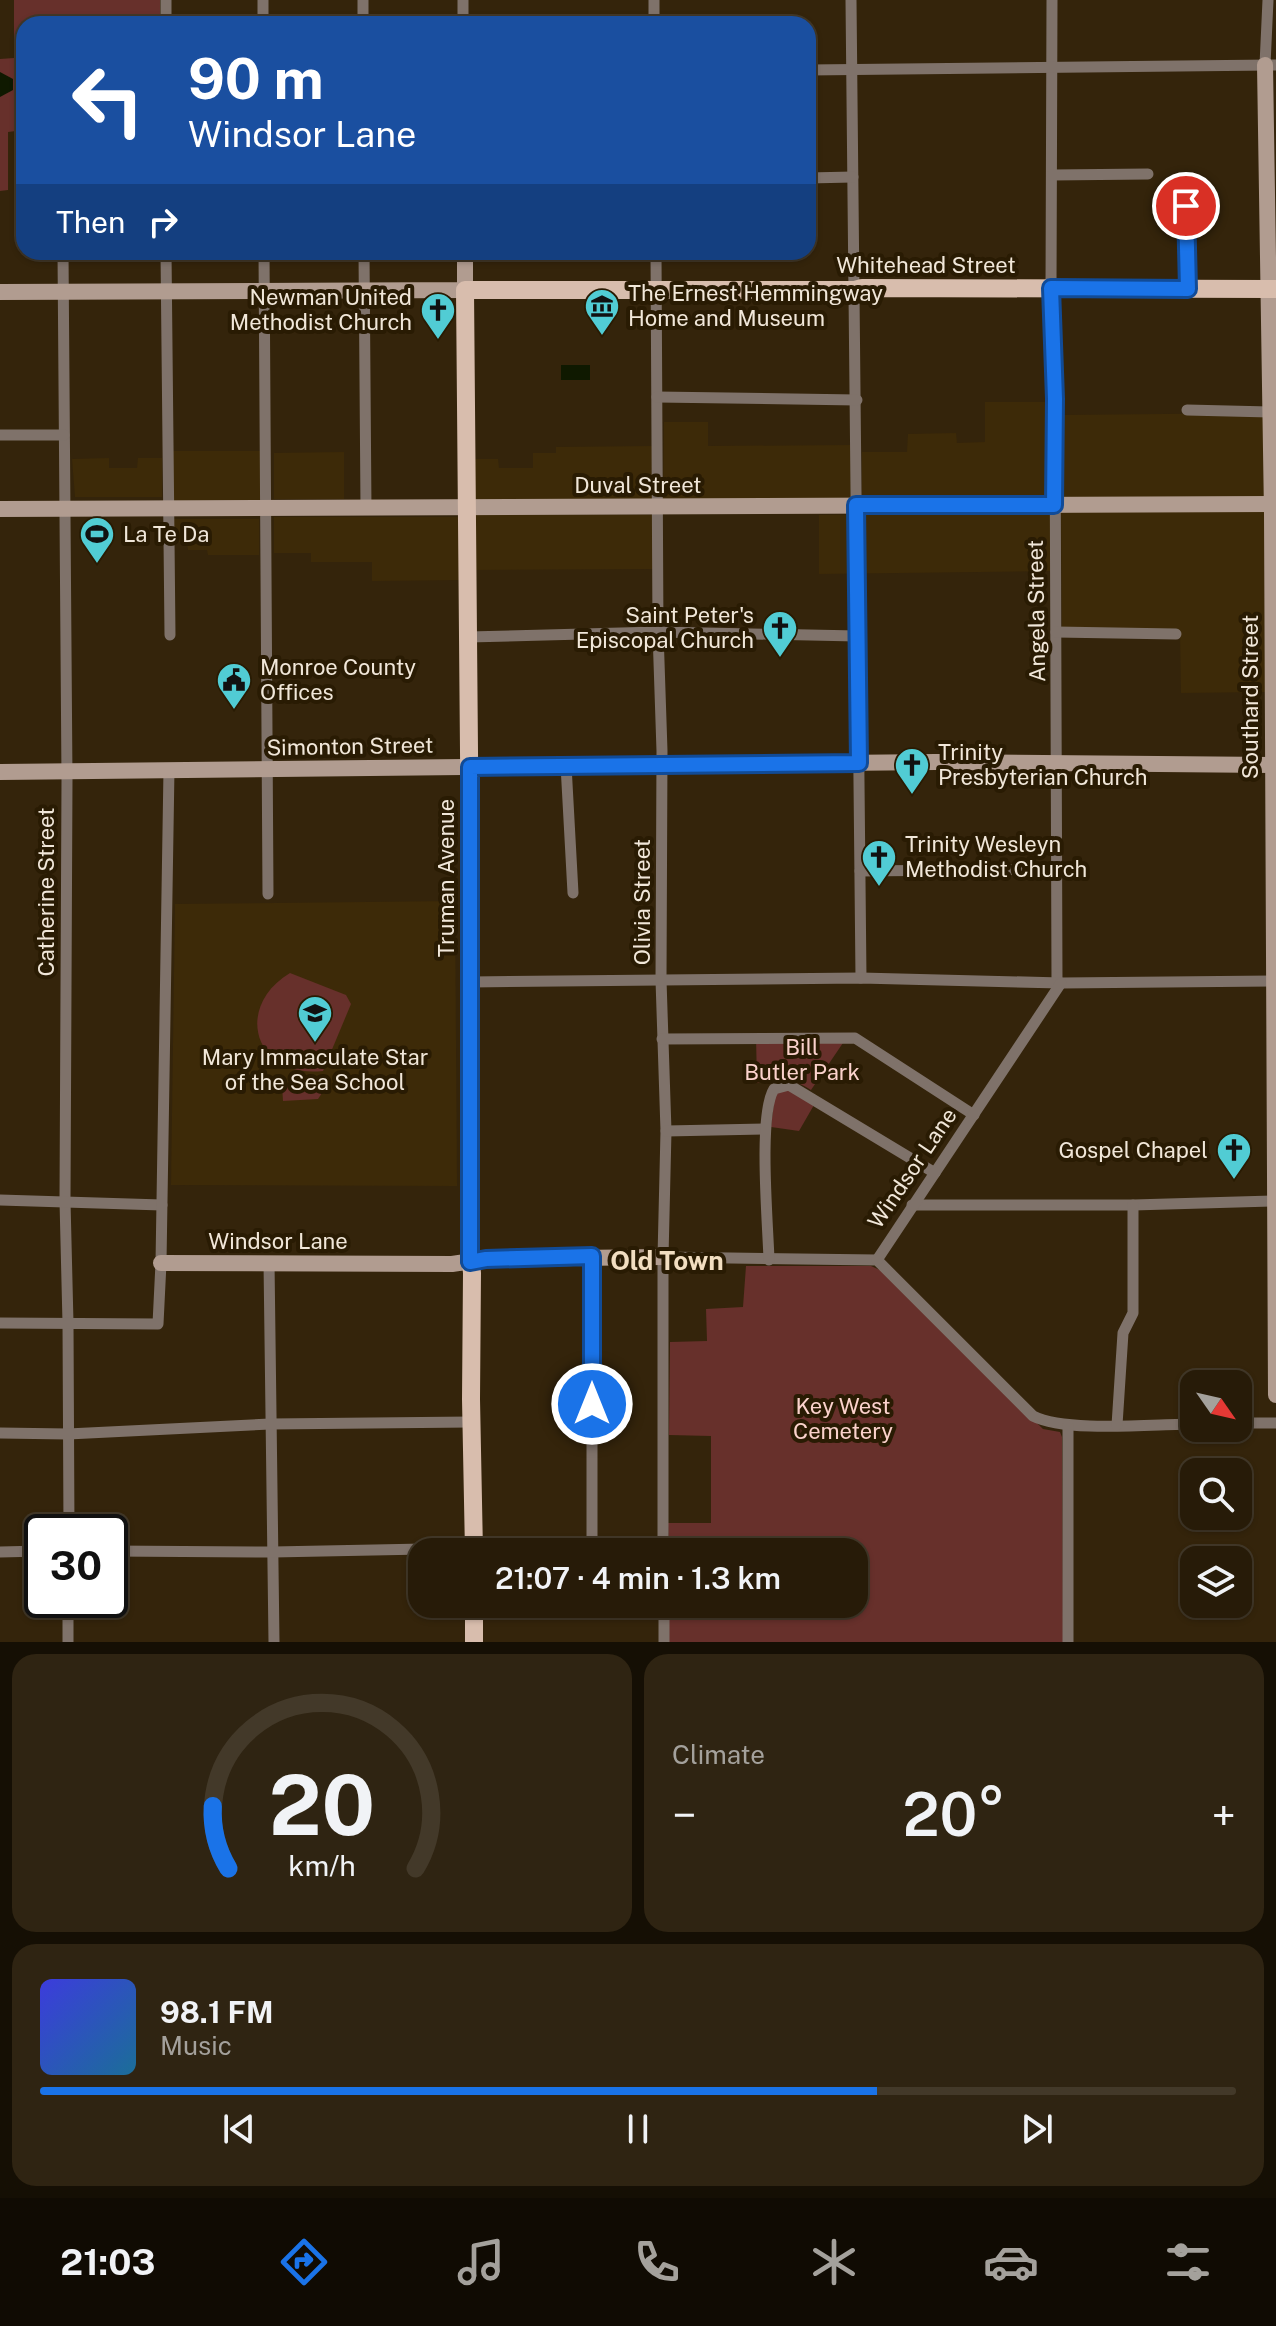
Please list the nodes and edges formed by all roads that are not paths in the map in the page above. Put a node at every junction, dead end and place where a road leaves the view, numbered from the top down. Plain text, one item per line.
1 (851, 0) edge
2 (1052, 0) edge
3 (1268, 0) edge
4 (1271, 65) edge
5 (1052, 67) junction
6 (852, 69) junction
7 (816, 70) edge
8 (1148, 174) dead end
9 (1052, 175) junction
10 (853, 177) junction
11 (816, 178) edge
12 (1186, 206) dead end
13 (63, 260) edge
14 (166, 260) edge
15 (264, 260) edge
16 (364, 260) edge
17 (465, 260) edge
18 (656, 260) edge
19 (1051, 288) junction
20 (264, 289) junction
21 (655, 289) junction
22 (1188, 289) junction
23 (365, 290) junction
24 (465, 290) junction
25 (855, 290) junction
26 (1272, 290) edge
27 (0, 292) edge
28 (166, 292) junction
29 (63, 293) junction
30 (657, 397) junction
31 (857, 400) junction
32 (1187, 410) dead end
33 (1270, 412) junction
34 (0, 435) edge
35 (64, 435) junction
36 (1274, 504) edge
37 (856, 505) junction
38 (1054, 505) junction
39 (658, 506) junction
40 (266, 508) junction
41 (366, 508) junction
42 (467, 508) junction
43 (0, 509) edge
44 (167, 509) junction
45 (65, 510) junction
46 (658, 632) junction
47 (1056, 632) junction
48 (1274, 632) edge
49 (1176, 634) dead end
50 (170, 635) dead end
51 (857, 636) junction
52 (468, 637) junction
53 (1058, 762) junction
54 (859, 763) junction
55 (566, 765) junction
56 (662, 765) junction
57 (1274, 765) edge
58 (470, 767) junction
59 (169, 769) junction
60 (268, 770) junction
61 (66, 771) junction
62 (0, 772) edge
63 (1058, 869) junction
64 (860, 871) junction
65 (573, 893) dead end
66 (268, 894) dead end
67 (861, 978) junction
68 (661, 980) junction
69 (1276, 981) edge
70 (471, 982) junction
71 (1059, 982) junction
72 (662, 1039) junction
73 (974, 1115) junction
74 (765, 1129) junction
75 (666, 1131) junction
76 (935, 1173) junction
77 (0, 1200) edge
78 (65, 1201) junction
79 (1275, 1201) edge
80 (162, 1205) junction
81 (912, 1205) junction
82 (1133, 1205) junction
83 (592, 1256) junction
84 (663, 1257) junction
85 (769, 1260) junction
86 (877, 1260) junction
87 (269, 1262) junction
88 (470, 1262) junction
89 (161, 1263) junction
90 (0, 1323) edge
91 (68, 1323) junction
92 (1276, 1395) edge
93 (471, 1422) junction
94 (1252, 1423) edge
95 (1276, 1423) edge
96 (270, 1424) junction
97 (1180, 1424) edge
98 (1117, 1425) junction
99 (1068, 1426) junction
100 (0, 1433) edge
101 (68, 1434) junction
102 (69, 1514) edge
103 (474, 1538) edge
104 (592, 1538) edge
105 (663, 1538) edge
106 (24, 1551) edge
107 (128, 1551) edge
108 (408, 1551) edge
109 (0, 1552) edge
110 (273, 1552) junction
111 (68, 1618) edge
112 (474, 1618) edge
113 (664, 1618) edge
114 (68, 1642) edge
115 (274, 1642) edge
116 (474, 1642) edge
117 (664, 1642) edge
118 (1068, 1642) edge

1 - 6 street
2 - 5 street, Angela Street
3 - 4 street, Southard Street
4 - 5 street
4 - 26 street, Southard Street
5 - 6 street
5 - 9 street, Angela Street
6 - 7 street
6 - 10 street
8 - 9 street
9 - 19 street, Angela Street
10 - 11 street
10 - 25 street
12 - 22 street
13 - 29 street, Catherine Street
14 - 28 street
15 - 20 street
16 - 23 street
17 - 24 street, Truman Avenue
18 - 21 street, Olivia Street
19 - 22 main road, Whitehead Street
19 - 25 main road, Whitehead Street
19 - 38 street, Angela Street
20 - 23 street, Whitehead Street
20 - 28 street, Whitehead Street
20 - 40 street
21 - 24 main road, Whitehead Street
21 - 25 main road, Whitehead Street
21 - 30 street, Olivia Street
22 - 26 main road, Whitehead Street
23 - 24 street, Whitehead Street
23 - 41 street
24 - 42 main road, Truman Avenue
25 - 31 street
26 - 33 street, Southard Street
27 - 29 street, Whitehead Street
28 - 29 street, Whitehead Street
28 - 44 street
29 - 35 street, Catherine Street
30 - 31 street
30 - 39 street, Olivia Street
31 - 37 street
32 - 33 street
33 - 36 street, Southard Street
34 - 35 street
35 - 45 street, Catherine Street
36 - 38 street, Duval Street
36 - 48 street, Southard Street
37 - 38 street, Duval Street
37 - 39 street, Duval Street
37 - 51 street
38 - 47 street, Angela Street
39 - 42 street, Duval Street
39 - 46 street, Olivia Street
40 - 41 street, Duval Street
40 - 44 street, Duval Street
40 - 60 street
41 - 42 street, Duval Street
42 - 52 main road, Truman Avenue
43 - 45 street, Duval Street
44 - 45 street, Duval Street
44 - 50 street
45 - 61 street, Catherine Street
46 - 51 street
46 - 52 street
46 - 56 street, Olivia Street
47 - 49 street
47 - 53 street, Angela Street
48 - 57 street, Southard Street
51 - 54 street
52 - 58 main road, Truman Avenue
53 - 54 street, Simonton Street
53 - 57 street, Simonton Street
53 - 63 street, Angela Street
54 - 56 street, Simonton Street
54 - 64 street
55 - 56 street, Simonton Street
55 - 58 street, Simonton Street
55 - 65 street
56 - 68 street, Olivia Street
57 - 69 street, Southard Street
58 - 60 street, Simonton Street
58 - 70 main road, Truman Avenue
59 - 60 street, Simonton Street
59 - 61 street, Simonton Street
59 - 80 street
60 - 66 street
61 - 62 street, Simonton Street
61 - 78 street, Catherine Street
63 - 64 street
63 - 71 street, Angela Street
64 - 67 street
67 - 68 street
67 - 71 street
68 - 70 street
68 - 72 street, Olivia Street
69 - 71 street
69 - 79 street, Southard Street
70 - 88 main road, Truman Avenue
71 - 73 street, Windsor Lane
72 - 73 street
72 - 75 street, Olivia Street
73 - 76 street, Windsor Lane
74 - 75 street
74 - 76 street
74 - 85 street
75 - 84 street, Olivia Street
76 - 81 street, Windsor Lane
77 - 78 street
78 - 80 street
78 - 91 street, Catherine Street
79 - 82 street
79 - 92 street, Southard Street
80 - 89 street
81 - 82 street
81 - 86 street, Windsor Lane
82 - 98 street
83 - 84 street, Windsor Lane
83 - 88 street, Windsor Lane
83 - 104 street
84 - 85 street, Windsor Lane
84 - 105 street, Olivia Street
85 - 86 street, Windsor Lane
86 - 99 street
87 - 88 street, Windsor Lane
87 - 89 street, Windsor Lane
87 - 96 street
88 - 93 main road, Truman Avenue
89 - 91 street
90 - 91 street
91 - 101 street, Catherine Street
93 - 96 street
93 - 103 main road, Truman Avenue
94 - 95 street
96 - 101 street
96 - 110 street
97 - 98 street
98 - 99 street
99 - 118 street
100 - 101 street
101 - 102 street, Catherine Street
106 - 109 street
107 - 110 street
108 - 110 street
110 - 115 street
111 - 114 street
112 - 116 main road
113 - 117 street

